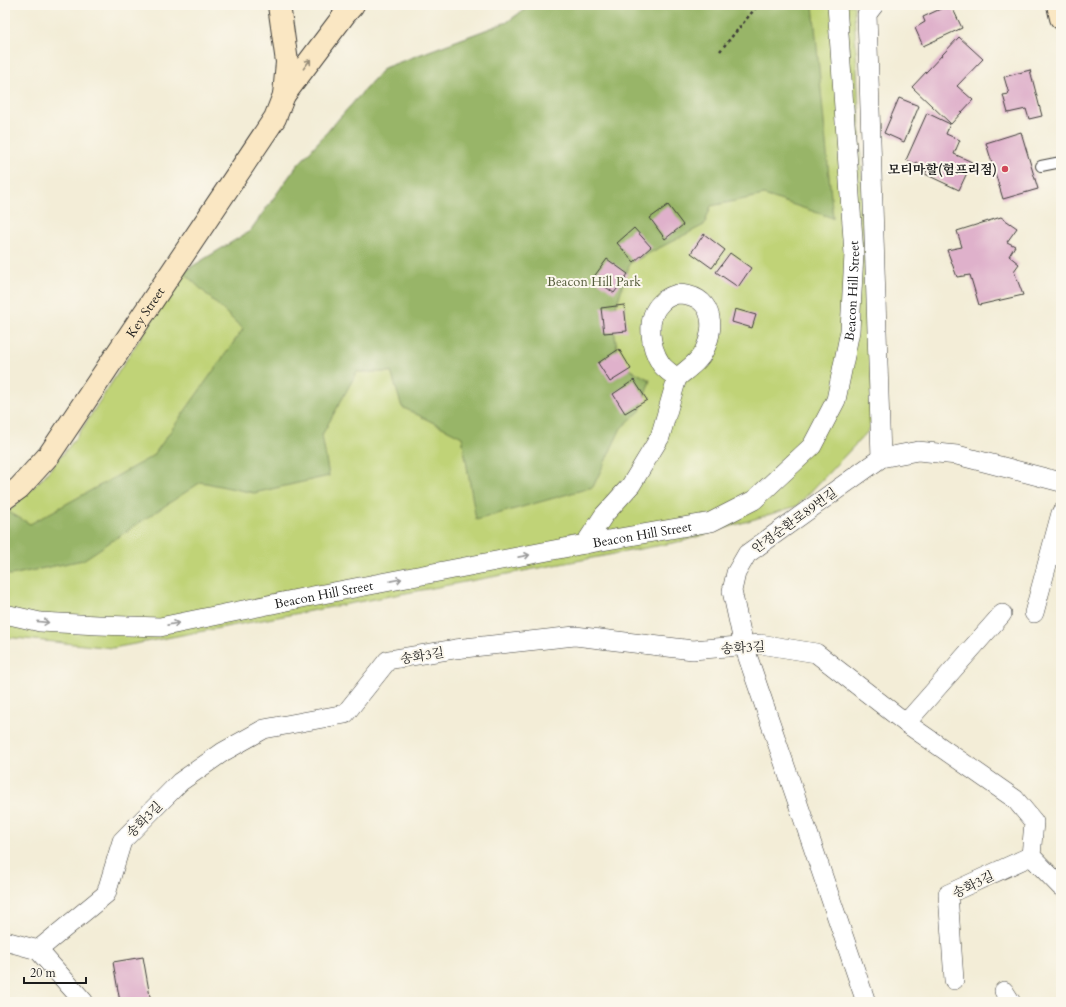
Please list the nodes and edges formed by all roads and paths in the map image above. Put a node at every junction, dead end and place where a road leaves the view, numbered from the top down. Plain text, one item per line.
1 (279, 5) edge
2 (353, 5) edge
3 (758, 5) edge
4 (837, 5) edge
5 (874, 5) edge
6 (1058, 5) edge
7 (1061, 18) edge
8 (720, 51) dead end
9 (284, 95) junction
10 (1061, 162) edge
11 (1041, 166) dead end
12 (677, 378) dead end
13 (881, 458) junction
14 (1061, 482) edge
15 (5, 498) edge
16 (1061, 513) edge
17 (585, 544) junction
18 (1034, 613) dead end
19 (5, 614) edge
20 (1002, 614) dead end
21 (744, 646) junction
22 (906, 723) junction
23 (1031, 856) junction
24 (1061, 887) edge
25 (5, 941) edge
26 (38, 950) junction
27 (954, 980) dead end
28 (84, 1002) edge
29 (866, 1002) edge

1 - 9 street
9 -> 2 street
3 - 8 path
4 - 17 street, Beacon Hill Street
5 - 13 street
6 - 7 street
9 - 15 street, Key Street
10 - 11 lane
12 - 17 street
13 - 14 street
13 - 21 street, 안정순환로89번길
16 - 18 street
19 -> 17 street, Beacon Hill Street
20 - 22 street
21 - 22 street, 송화3길
21 - 26 street, 송화3길
21 - 29 street, 안정순환로89번길
22 - 23 street, 송화3길
23 - 24 street
23 - 27 street, 송화3길
25 - 26 street
26 - 28 street

